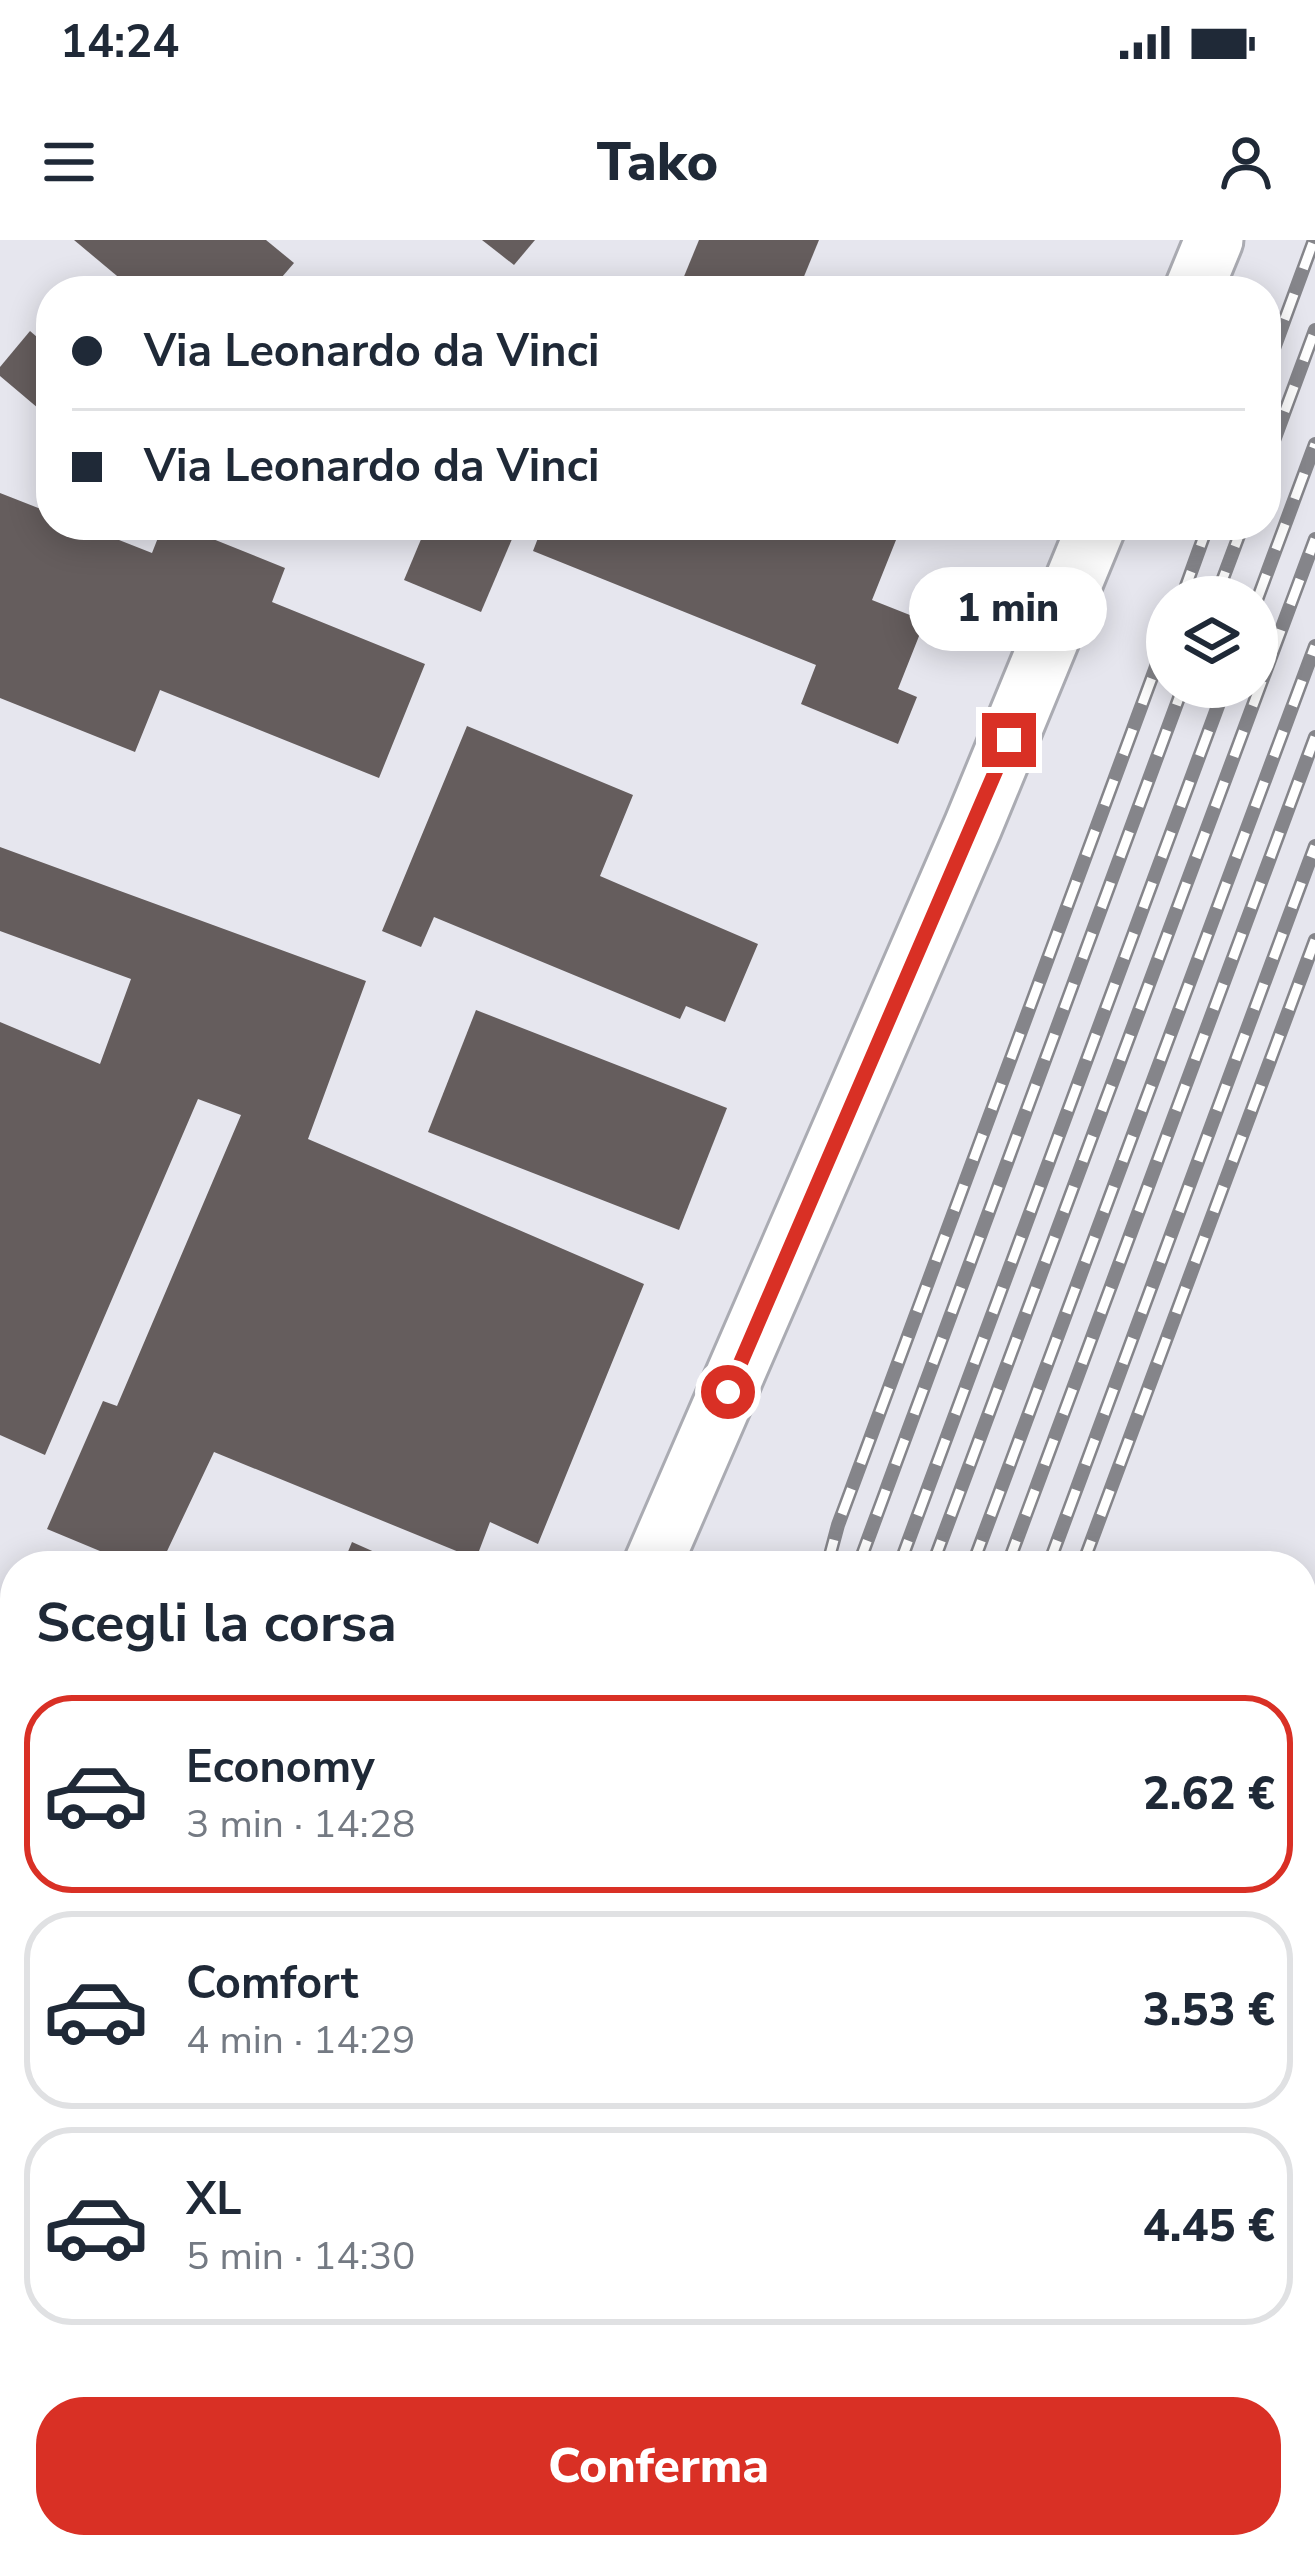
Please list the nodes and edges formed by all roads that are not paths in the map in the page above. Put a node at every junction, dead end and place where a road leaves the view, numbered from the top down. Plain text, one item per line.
1 (1214, 240) edge
2 (1199, 276) edge
3 (1090, 540) edge
4 (659, 1551) edge

1 - 2 street
3 - 4 street

